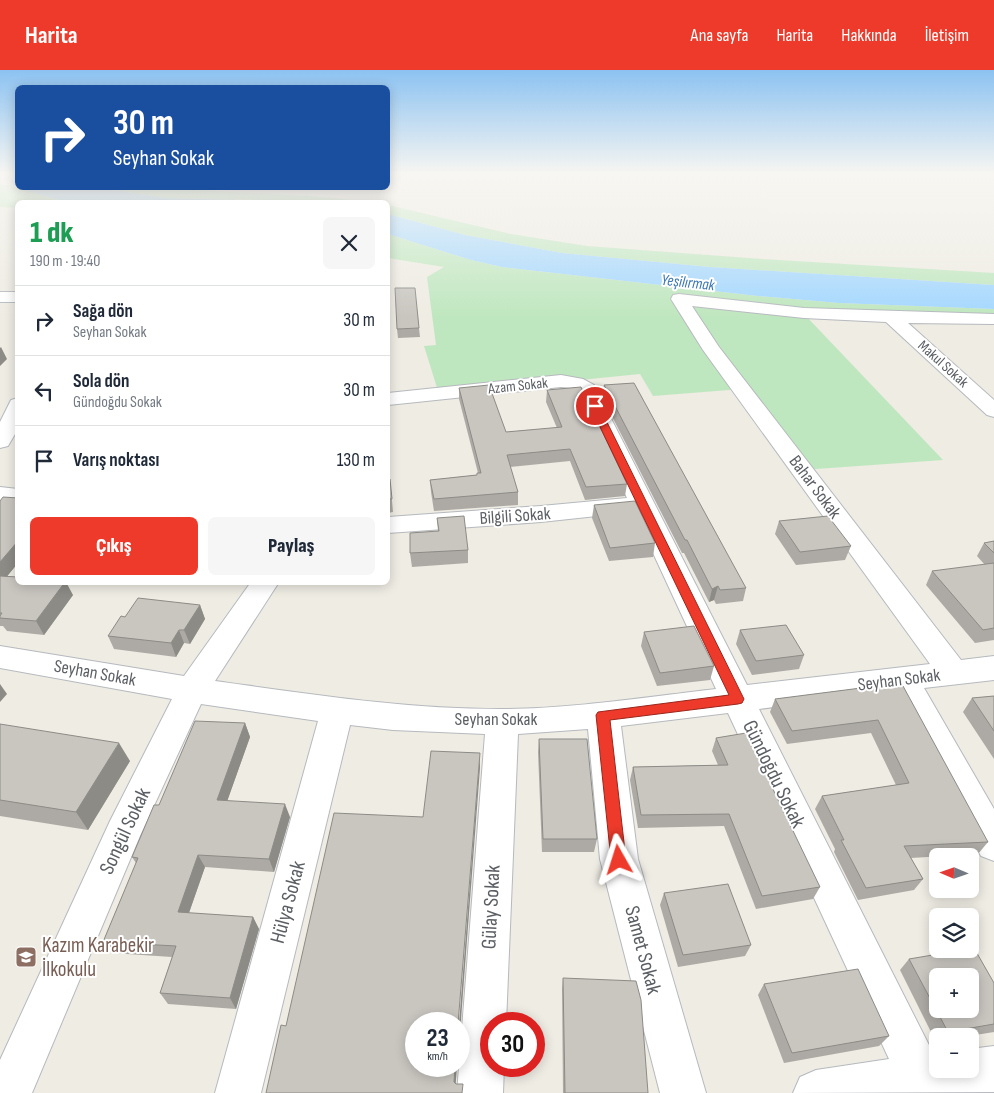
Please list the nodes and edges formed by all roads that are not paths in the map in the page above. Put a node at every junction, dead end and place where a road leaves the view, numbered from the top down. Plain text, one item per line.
1 (0, 297) edge
2 (15, 297) edge
3 (891, 317) junction
4 (994, 319) edge
5 (587, 389) joint
6 (390, 399) edge
7 (994, 411) edge
8 (15, 414) edge
9 (0, 441) edge
10 (0, 494) edge
11 (15, 496) edge
12 (642, 504) junction
13 (390, 525) edge
14 (264, 585) edge
15 (0, 657) edge
16 (994, 668) edge
17 (954, 674) junction
18 (904, 680) junction
19 (192, 690) junction
20 (738, 699) junction
21 (337, 711) junction
22 (603, 715) junction
23 (502, 722) junction
24 (994, 844) edge
25 (994, 1069) edge
26 (921, 1077) junction
27 (9, 1093) edge
28 (238, 1093) edge
29 (480, 1093) edge
30 (683, 1093) edge
31 (816, 1093) edge

1 - 2 street
3 - 4 street
3 - 7 street, Makul Sokak
3 - 17 street, Bahar Sokak
5 - 6 street, Azam Sokak
5 - 12 street, Gündoğdu Sokak
8 - 9 street
10 - 11 street
12 - 13 street, Bilgili Sokak
12 - 20 street, Gündoğdu Sokak
14 - 19 street, Songül Sokak
15 - 19 street, Seyhan Sokak
16 - 17 street, Seyhan Sokak
17 - 18 street, Seyhan Sokak
18 - 20 street, Seyhan Sokak
18 - 24 street
19 - 21 street, Seyhan Sokak
19 - 27 street, Songül Sokak
20 - 22 street, Seyhan Sokak
20 - 26 street, Gündoğdu Sokak
21 - 23 street, Seyhan Sokak
21 - 28 street, Hülya Sokak
22 - 23 street, Seyhan Sokak
22 - 30 street, Samet Sokak
23 - 29 street, Gülay Sokak
25 - 26 street
26 - 31 street

